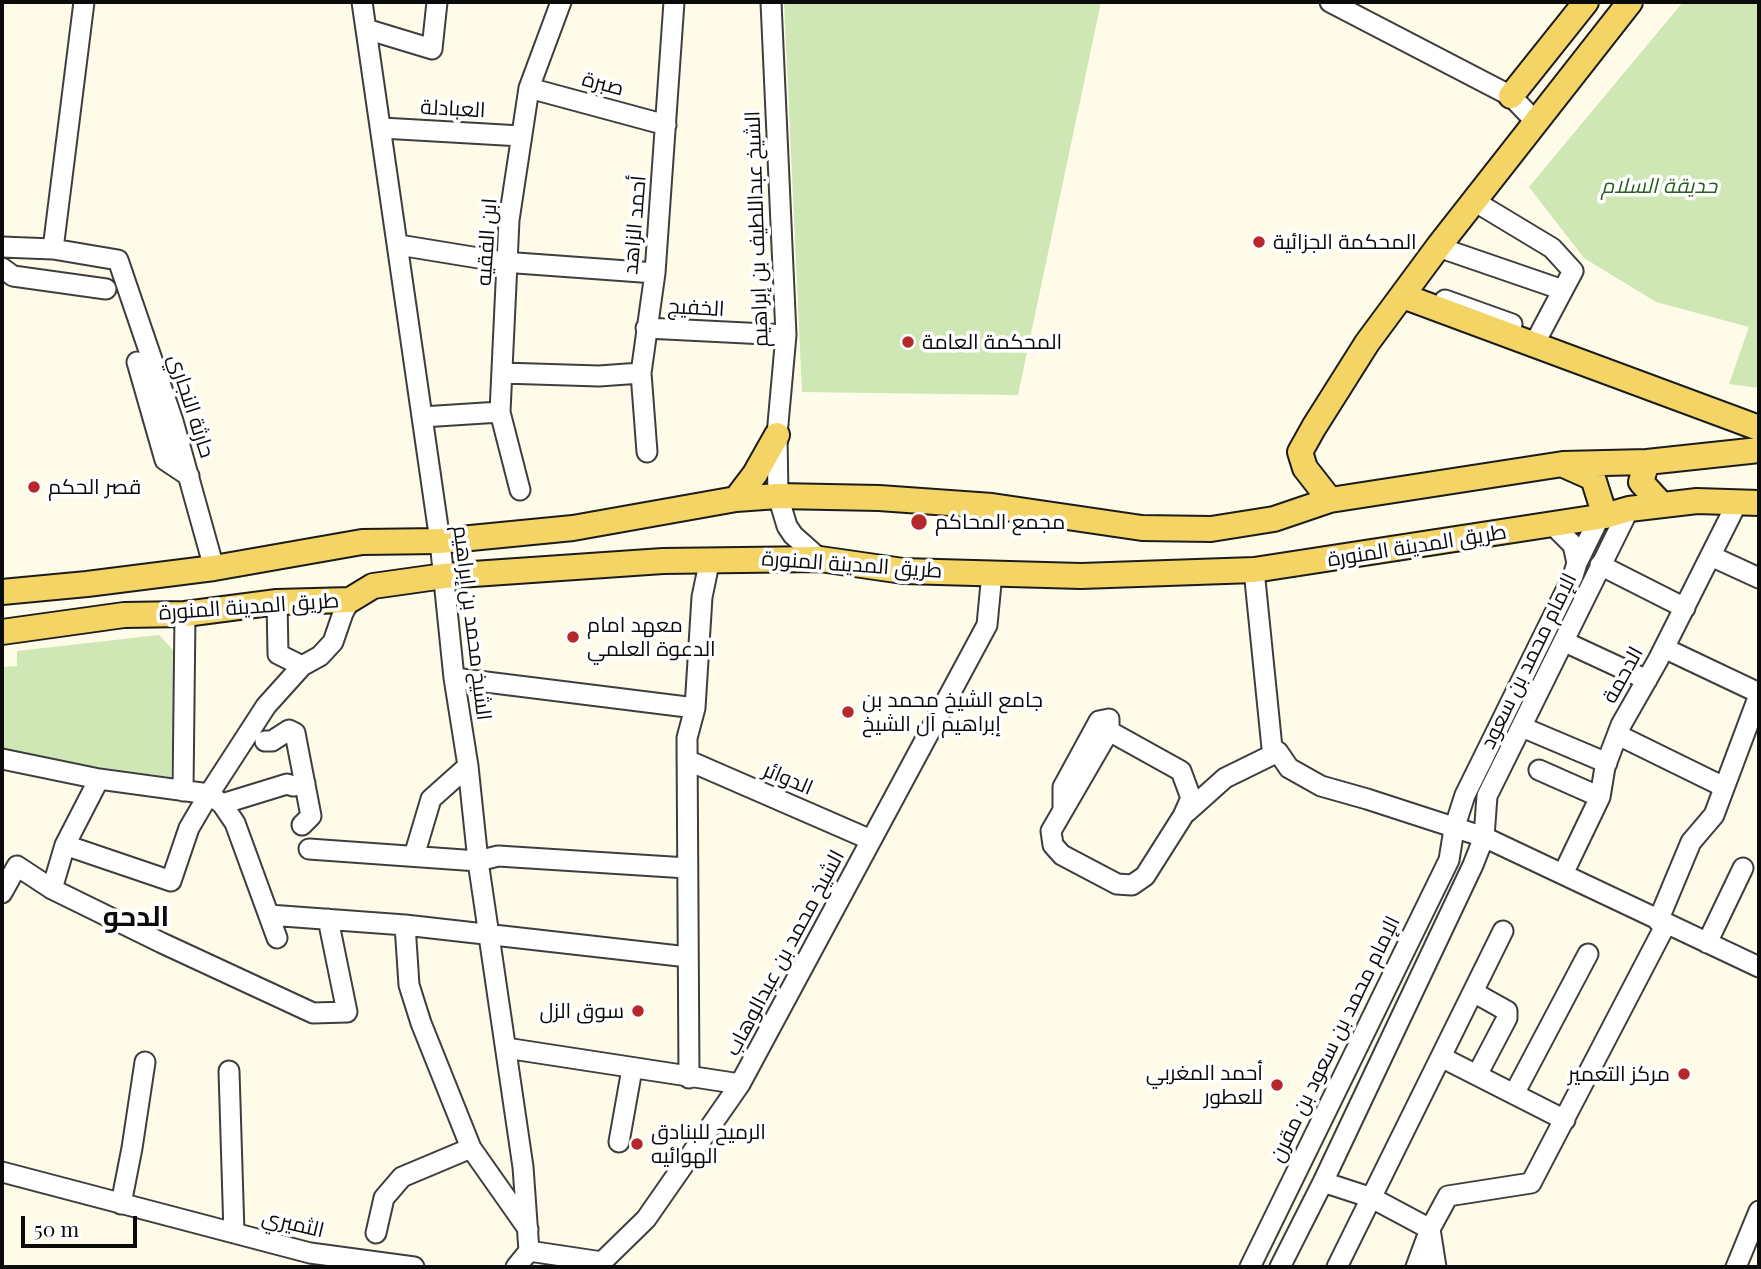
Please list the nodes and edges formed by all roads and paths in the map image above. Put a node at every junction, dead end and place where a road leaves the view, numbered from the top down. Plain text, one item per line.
1 (84, 2) edge
2 (362, 2) edge
3 (437, 2) edge
4 (561, 2) edge
5 (674, 2) edge
6 (771, 2) edge
7 (1330, 2) edge
8 (1586, 2) edge
9 (1630, 2) edge
10 (366, 29) junction
11 (529, 88) junction
12 (1511, 96) junction
13 (1536, 122) junction
14 (666, 125) junction
15 (382, 128) junction
16 (522, 136) junction
17 (1474, 201) junction
18 (399, 245) junction
19 (2, 247) edge
20 (1438, 247) junction
21 (53, 249) junction
22 (507, 262) junction
23 (2, 268) edge
24 (655, 273) junction
25 (106, 289) dead end
26 (1563, 290) junction
27 (1403, 296) junction
28 (646, 328) junction
29 (786, 335) junction
30 (1539, 335) junction
31 (137, 362) dead end
32 (502, 373) junction
33 (641, 373) junction
34 (500, 412) junction
35 (422, 417) junction
36 (1759, 426) edge
37 (777, 435) junction
38 (1759, 450) edge
39 (647, 452) dead end
40 (1647, 462) junction
41 (1563, 464) junction
42 (189, 476) junction
43 (520, 490) dead end
44 (778, 496) junction
45 (736, 499) junction
46 (1331, 500) junction
47 (1748, 503) edge
48 (1662, 505) junction
49 (1629, 509) junction
50 (1603, 516) junction
51 (1552, 524) junction
52 (440, 541) junction
53 (362, 542) junction
54 (1712, 556) junction
55 (710, 559) junction
56 (820, 559) junction
57 (1577, 563) junction
58 (1601, 565) junction
59 (214, 568) junction
60 (1254, 570) junction
61 (992, 573) junction
62 (444, 576) junction
63 (1759, 578) edge
64 (373, 586) junction
65 (2, 592) edge
66 (350, 600) junction
67 (277, 601) junction
68 (1685, 608) junction
69 (184, 614) junction
70 (2, 632) edge
71 (1565, 642) junction
72 (1664, 648) junction
73 (302, 666) junction
74 (454, 678) junction
75 (1647, 680) junction
76 (1759, 694) edge
77 (695, 708) junction
78 (1756, 717) edge
79 (1522, 727) junction
80 (1618, 735) junction
81 (265, 741) dead end
82 (1275, 750) junction
83 (2, 759) edge
84 (687, 760) junction
85 (1607, 763) junction
86 (468, 766) junction
87 (1539, 770) dead end
88 (1181, 771) junction
89 (99, 779) junction
90 (305, 783) junction
91 (1724, 787) junction
92 (183, 791) junction
93 (1600, 797) junction
94 (216, 799) junction
95 (1184, 816) junction
96 (302, 825) dead end
97 (1454, 829) junction
98 (1484, 837) junction
99 (871, 840) junction
100 (65, 845) junction
101 (309, 849) dead end
102 (414, 856) junction
103 (478, 861) junction
104 (687, 868) junction
105 (1743, 868) dead end
106 (1563, 874) junction
107 (52, 888) junction
108 (2, 893) edge
109 (269, 915) junction
110 (328, 919) junction
111 (1662, 922) junction
112 (405, 925) junction
113 (1503, 931) dead end
114 (490, 934) junction
115 (277, 938) dead end
116 (1707, 943) junction
117 (1588, 954) dead end
118 (688, 957) junction
119 (1759, 967) edge
120 (1473, 992) junction
121 (506, 1048) junction
122 (1441, 1057) junction
123 (145, 1062) dead end
124 (632, 1069) junction
125 (229, 1071) dead end
126 (1477, 1075) junction
127 (690, 1078) junction
128 (740, 1084) junction
129 (1514, 1094) junction
130 (1565, 1120) junction
131 (619, 1142) dead end
132 (471, 1148) junction
133 (2, 1171) edge
134 (1323, 1182) junction
135 (1372, 1198) junction
136 (121, 1204) junction
137 (1759, 1211) edge
138 (1430, 1229) junction
139 (528, 1230) junction
140 (234, 1233) junction
141 (376, 1233) dead end
142 (529, 1251) junction
143 (414, 1267) edge
144 (516, 1267) edge
145 (1250, 1267) edge
146 (1280, 1267) edge
147 (1337, 1267) edge
148 (1416, 1267) edge
149 (1436, 1267) edge
150 (1736, 1267) edge

1 - 21 street
2 - 10 street, الشيخ محمد بن إبراهيم
3 - 10 street
4 - 11 street, ابن الفقيه
5 - 14 street, أحمد الزاهد
6 - 29 street, الشيخ عبداللطيف بن إبراهيم
7 - 12 street
8 - 12 main road
9 - 13 main road
10 - 15 street, الشيخ محمد بن إبراهيم
11 - 14 street, صبرة
11 - 16 street, ابن الفقيه
12 - 13 street
13 - 17 main road
14 - 24 street, أحمد الزاهد
15 - 16 street, العبادلة
15 - 18 street, الشيخ محمد بن إبراهيم
16 - 22 street, ابن الفقيه
17 - 20 main road
17 - 26 street
18 - 22 street
18 - 35 street, الشيخ محمد بن إبراهيم
19 - 21 street
20 - 26 street
20 - 27 main road
21 - 42 street, حارثة النجاري
22 - 24 street
22 - 32 street, ابن الفقيه
23 - 25 street
24 - 28 street, أحمد الزاهد
26 - 30 street
27 - 30 street
27 - 36 main road
27 - 46 main road
28 - 29 street, الخفيج
28 - 33 street, أحمد الزاهد
29 - 37 street, الشيخ عبداللطيف بن إبراهيم
30 - 36 street
31 - 42 street
32 - 33 street
32 - 34 street, ابن الفقيه
33 - 39 street, أحمد الزاهد
34 - 35 street
34 - 43 street, ابن الفقيه
35 - 52 street, الشيخ محمد بن إبراهيم
37 - 44 street, الشيخ عبداللطيف بن إبراهيم
37 - 45 main road
38 - 40 main road, طريق المدينة المنورة
40 - 41 main road, طريق المدينة المنورة
40 - 48 main road
41 - 46 main road, طريق المدينة المنورة
41 - 50 main road
42 - 59 street, حارثة النجاري
44 - 45 main road, طريق المدينة المنورة
44 - 46 main road, طريق المدينة المنورة
44 - 56 street, الشيخ عبداللطيف بن إبراهيم
45 - 52 main road, طريق المدينة المنورة
47 - 48 main road, طريق المدينة المنورة
47 - 54 street, الدحمة
48 - 49 main road, طريق المدينة المنورة
49 - 50 main road, طريق المدينة المنورة
49 - 58 street, الإمام محمد بن سعود
50 - 51 main road, طريق المدينة المنورة
50 - 57 street, الإمام محمد بن سعود
51 - 57 street, الإمام محمد بن سعود
51 - 60 main road, طريق المدينة المنورة
52 - 53 main road, طريق المدينة المنورة
52 - 62 street, الشيخ محمد بن إبراهيم
53 - 59 main road, طريق المدينة المنورة
53 - 64 main road
54 - 63 street
54 - 68 street, الدحمة
55 - 56 main road, طريق المدينة المنورة
55 - 62 main road, طريق المدينة المنورة
55 - 77 street
56 - 61 main road, طريق المدينة المنورة
57 - 97 street, الإمام محمد بن سعود
58 - 68 street
58 - 71 street, الإمام محمد بن سعود
59 - 65 main road, طريق المدينة المنورة
60 - 61 main road, طريق المدينة المنورة
60 - 82 street
61 - 99 street, الشيخ محمد بن عبدالوهاب
62 - 64 main road, طريق المدينة المنورة
62 - 74 street, الشيخ محمد بن إبراهيم
64 - 66 main road, طريق المدينة المنورة
66 - 67 main road, طريق المدينة المنورة
66 - 73 street
67 - 69 main road, طريق المدينة المنورة
67 - 73 street
68 - 72 street, الدحمة
69 - 70 main road, طريق المدينة المنورة
69 - 92 street
71 - 75 street
71 - 79 street, الإمام محمد بن سعود
72 - 75 street, الدحمة
72 - 76 street
73 - 94 street
74 - 77 street
74 - 86 street, الشيخ محمد بن إبراهيم
75 - 80 street, الدحمة
76 - 78 street
77 - 84 street
78 - 91 street
79 - 85 street
79 - 98 street, الإمام محمد بن سعود
80 - 85 street, الدحمة
80 - 91 street
81 - 90 street
82 - 88 street
82 - 95 street
82 - 97 street
83 - 89 street
84 - 99 street, الدوائر
84 - 104 street
85 - 93 street, الدحمة
86 - 102 street
86 - 103 street, الشيخ محمد بن إبراهيم
87 - 93 street
88 - 95 street
88 - 95 street
89 - 92 street
89 - 100 street
90 - 94 street
90 - 96 street
91 - 111 street
92 - 94 street
93 - 106 street, الدحمة
94 - 100 street
94 - 109 street
97 - 98 street
97 - 145 street, الإمام محمد بن سعود بن مقرن
98 - 106 street
98 - 134 street
99 - 128 street, الشيخ محمد بن عبدالوهاب
100 - 107 street
101 - 102 street
102 - 103 street
103 - 104 street
103 - 114 street, الشيخ محمد بن إبراهيم
104 - 118 street
105 - 116 street
106 - 111 street
107 - 108 street
107 - 110 street
109 - 110 street
109 - 115 street
110 - 112 street
111 - 116 street
111 - 130 street
112 - 114 street
112 - 132 street
113 - 120 street
114 - 118 street
114 - 121 street, الشيخ محمد بن إبراهيم
116 - 119 street
117 - 129 street
118 - 127 street
120 - 122 street
120 - 126 street
121 - 124 street
121 - 139 street, الشيخ محمد بن إبراهيم
122 - 126 street
122 - 135 street
123 - 136 street
124 - 127 street
124 - 131 street
125 - 140 street
126 - 129 street
127 - 128 street
128 - 142 street, الشيخ محمد بن عبدالوهاب
129 - 130 street
130 - 138 street
132 - 139 street
132 - 141 street
133 - 136 street, الثميري
134 - 135 street
134 - 146 street
135 - 138 street
135 - 147 street
136 - 140 street, الثميري
137 - 150 street
138 - 148 street
138 - 149 street
139 - 142 street, الشيخ محمد بن إبراهيم
140 - 143 street, الثميري
142 - 144 street

